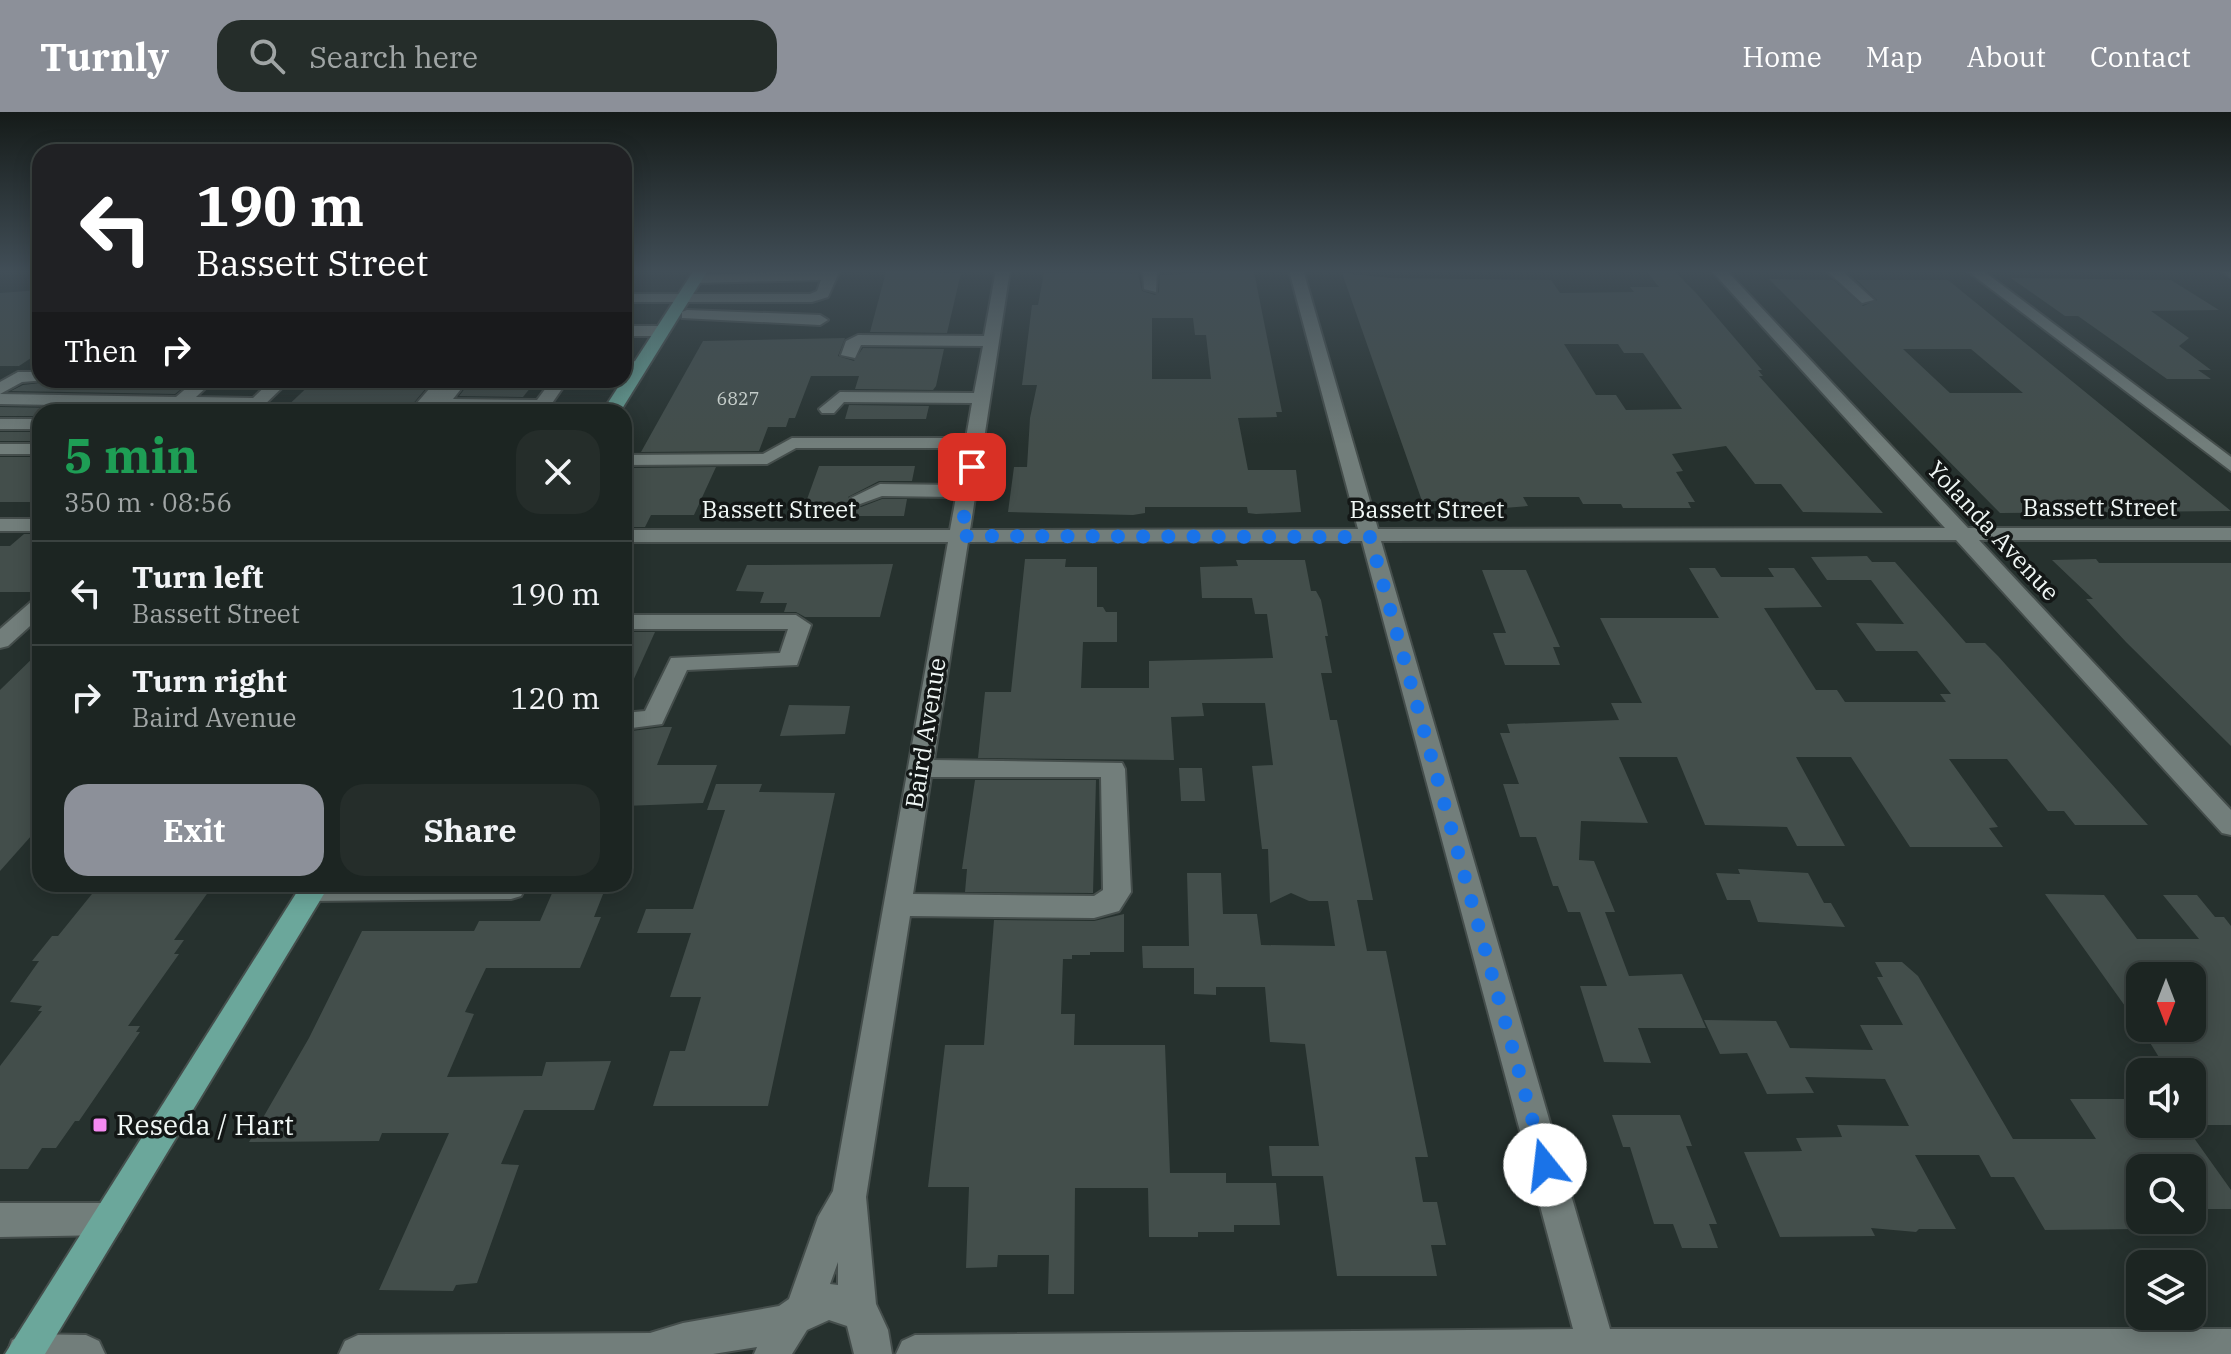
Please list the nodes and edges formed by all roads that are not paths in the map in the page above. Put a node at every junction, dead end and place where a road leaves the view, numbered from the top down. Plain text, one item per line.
1 (664, 328) edge
2 (994, 328) edge
3 (1312, 328) edge
4 (1771, 328) edge
5 (2049, 328) edge
6 (632, 331) edge
7 (662, 331) junction
8 (992, 341) junction
9 (849, 355) dead end
10 (632, 366) edge
11 (32, 377) edge
12 (197, 388) edge
13 (273, 388) edge
14 (439, 388) edge
15 (453, 388) edge
16 (0, 389) edge
17 (983, 398) junction
18 (0, 399) edge
19 (171, 404) edge
20 (178, 404) edge
21 (255, 404) edge
22 (425, 404) edge
23 (445, 404) edge
24 (828, 409) dead end
25 (0, 424) edge
26 (32, 424) edge
27 (975, 443) junction
28 (0, 449) edge
29 (32, 449) edge
30 (632, 460) edge
31 (2231, 466) edge
32 (968, 491) junction
33 (0, 525) edge
34 (32, 525) edge
35 (1960, 533) junction
36 (2231, 534) edge
37 (850, 535) junction
38 (632, 536) edge
39 (961, 536) junction
40 (1370, 537) junction
41 (32, 613) edge
42 (0, 620) edge
43 (632, 622) edge
44 (696, 622) junction
45 (0, 641) edge
46 (679, 663) junction
47 (632, 720) edge
48 (920, 768) junction
49 (2231, 826) edge
50 (311, 892) edge
51 (898, 905) junction
52 (849, 1197) junction
53 (108, 1219) junction
54 (0, 1220) edge
55 (858, 1309) junction
56 (788, 1329) edge
57 (2231, 1348) edge
58 (1597, 1351) edge
59 (652, 1353) edge
60 (24, 1354) edge
61 (86, 1354) edge
62 (358, 1354) edge
63 (435, 1354) edge
64 (873, 1354) edge
65 (915, 1354) edge

1 - 7 main road
2 - 8 street, Baird Avenue
3 - 40 street
4 - 35 street, Yolanda Avenue
5 - 31 street
6 - 7 street
7 - 10 main road
8 - 9 street
8 - 17 street, Baird Avenue
11 - 16 street
12 - 20 street
13 - 21 street
14 - 22 street
15 - 23 street
17 - 24 street
17 - 27 street, Baird Avenue
18 - 19 street
25 - 26 street
27 - 30 street
27 - 32 street, Baird Avenue
28 - 29 street
32 - 37 street
32 - 39 street, Baird Avenue
33 - 34 street
35 - 36 street, Bassett Street
35 - 40 street, Bassett Street
35 - 49 street, Yolanda Avenue
37 - 38 street, Bassett Street
37 - 39 street, Bassett Street
39 - 40 street, Bassett Street
39 - 48 street, Baird Avenue
40 - 58 street
41 - 42 street
41 - 45 street
43 - 44 street
44 - 46 street
44 - 46 street
46 - 47 street
48 - 51 street, Baird Avenue
48 - 51 street
50 - 53 main road
51 - 52 street, Baird Avenue
52 - 55 street, Baird Avenue
52 - 56 street, Baird Avenue
53 - 54 street
53 - 60 main road
55 - 56 street
55 - 64 street, Baird Avenue
56 - 59 street
57 - 58 street
58 - 65 street
59 - 63 street
60 - 61 street
62 - 63 street

